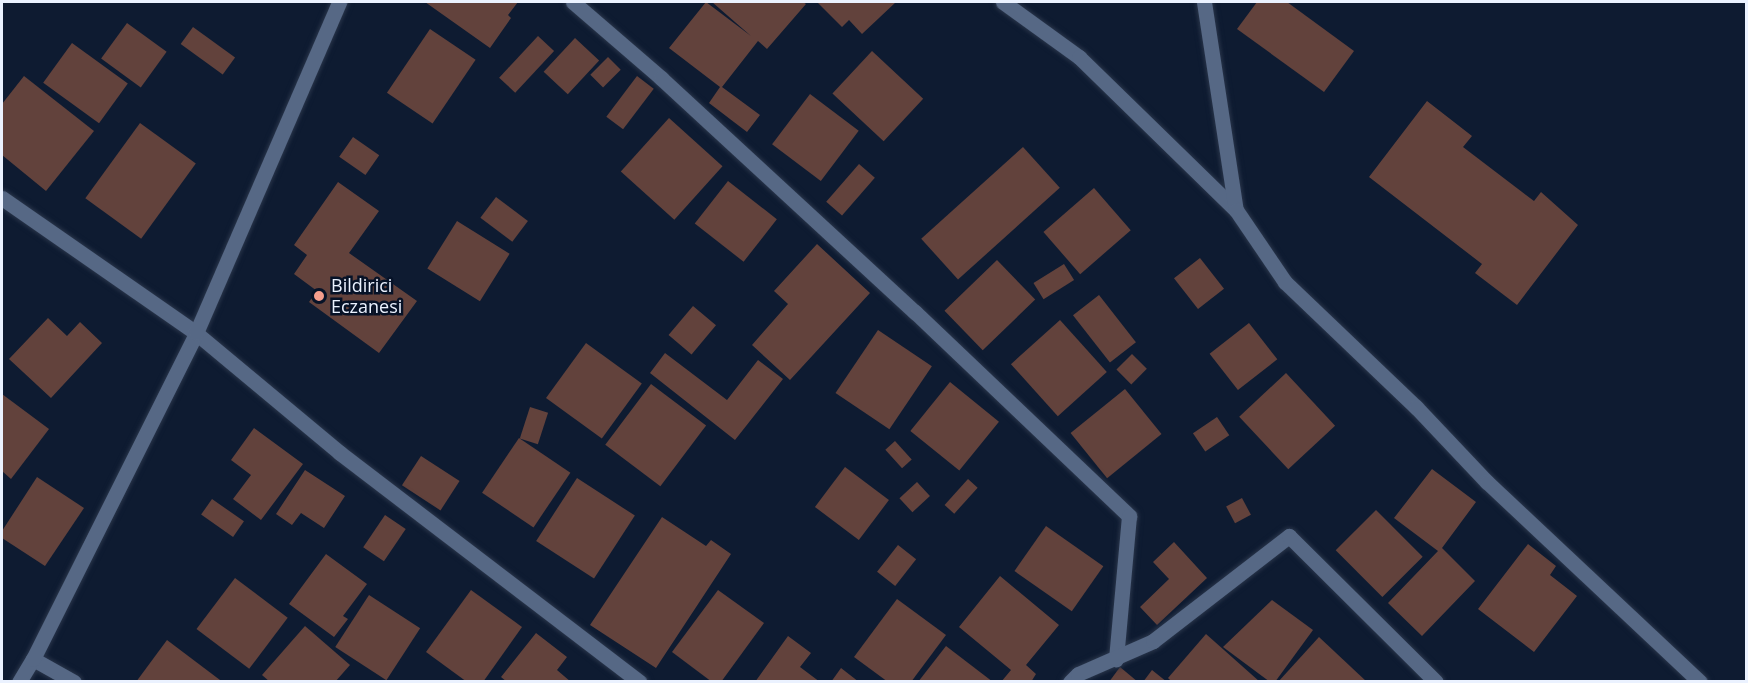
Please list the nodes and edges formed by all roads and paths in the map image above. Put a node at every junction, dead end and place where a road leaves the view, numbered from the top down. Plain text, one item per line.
1 (339, 2) edge
2 (573, 2) edge
3 (1003, 2) edge
4 (1204, 2) edge
5 (2, 198) edge
6 (1236, 210) junction
7 (196, 333) junction
8 (1116, 658) junction
9 (33, 659) junction
10 (19, 681) edge
11 (74, 681) edge
12 (639, 681) edge
13 (1070, 681) edge
14 (1437, 681) edge
15 (1700, 681) edge

1 - 7 street
2 - 8 street
3 - 6 street
4 - 6 street
5 - 7 street
6 - 15 street
7 - 9 street
7 - 12 street
8 - 13 street
8 - 14 street
9 - 10 street
9 - 11 street

